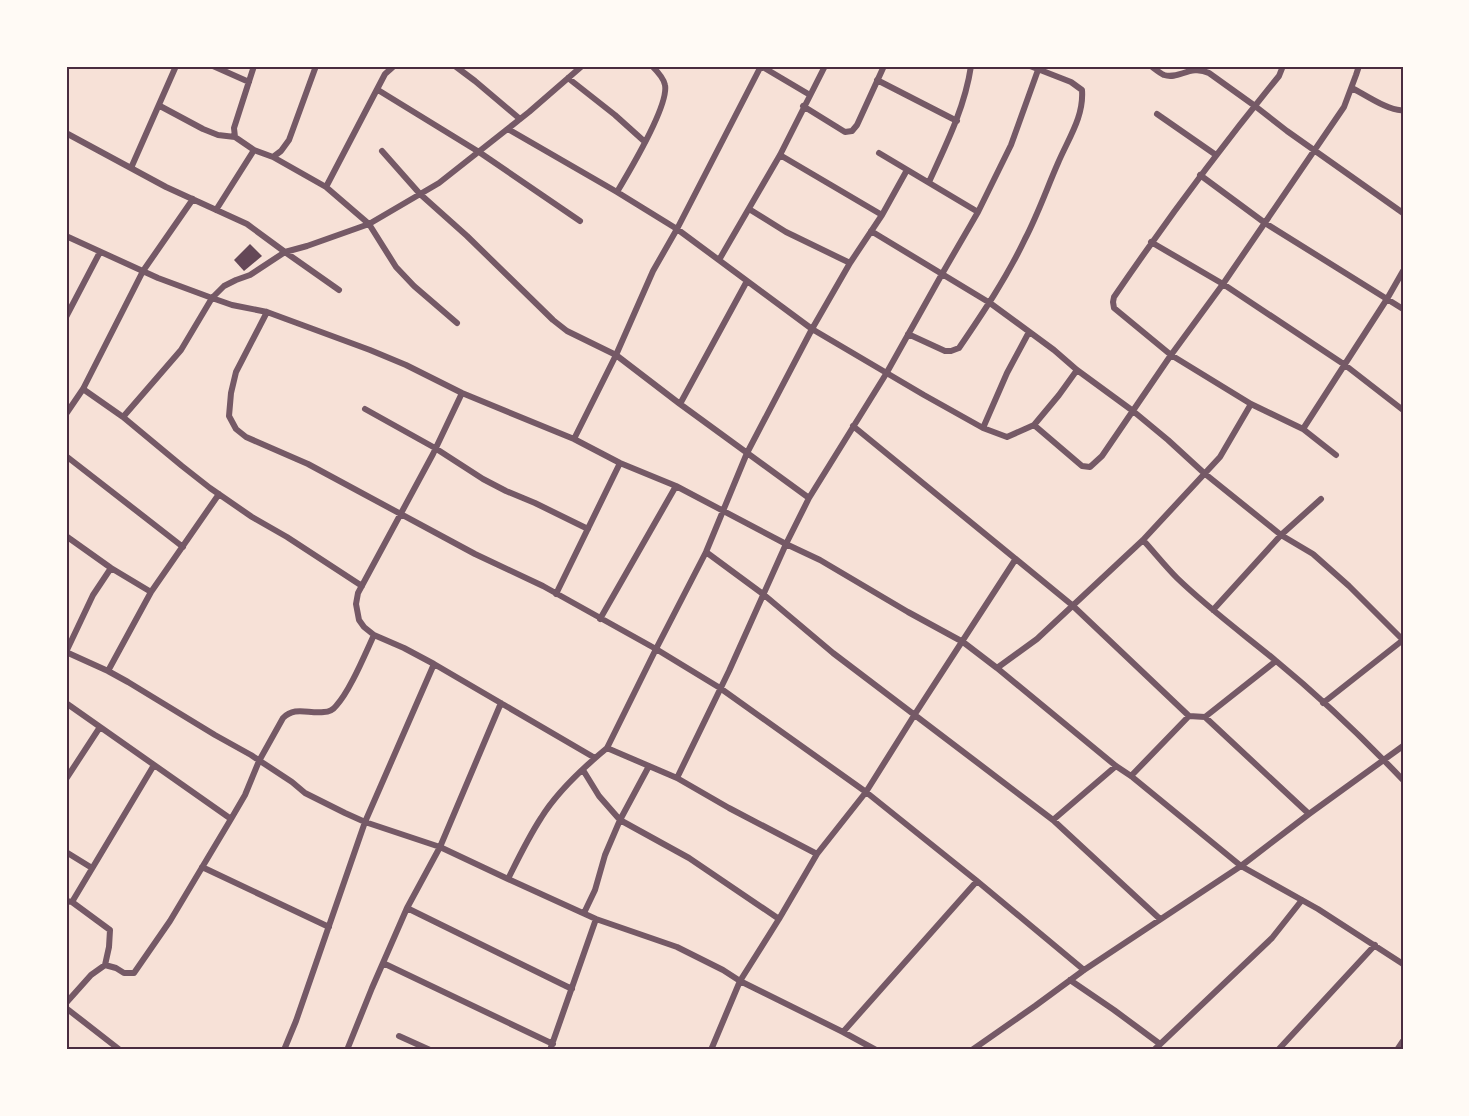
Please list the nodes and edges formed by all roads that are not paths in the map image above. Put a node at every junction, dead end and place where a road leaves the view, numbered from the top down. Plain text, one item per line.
1 (176, 66) edge
2 (213, 66) edge
3 (254, 66) edge
4 (316, 66) edge
5 (394, 66) edge
6 (454, 66) edge
7 (582, 66) edge
8 (652, 66) edge
9 (761, 66) edge
10 (825, 66) edge
11 (884, 66) edge
12 (971, 66) edge
13 (1030, 66) edge
14 (1151, 66) edge
15 (1283, 66) edge
16 (1359, 66) edge
17 (1040, 68) edge
18 (568, 78) junction
19 (877, 80) junction
20 (249, 82) junction
21 (1352, 88) junction
22 (378, 90) junction
23 (810, 95) junction
24 (159, 106) junction
25 (804, 106) junction
26 (1255, 106) junction
27 (1403, 111) edge
28 (1157, 114) dead end
29 (519, 119) junction
30 (957, 121) junction
31 (508, 129) junction
32 (66, 133) edge
33 (235, 137) junction
34 (645, 142) junction
35 (254, 150) junction
36 (1314, 151) junction
37 (382, 152) dead end
38 (478, 152) junction
39 (879, 153) dead end
40 (780, 155) junction
41 (1216, 155) junction
42 (273, 157) junction
43 (131, 168) junction
44 (908, 170) junction
45 (1200, 175) junction
46 (929, 183) junction
47 (326, 187) junction
48 (617, 192) junction
49 (420, 194) junction
50 (193, 200) junction
51 (748, 209) junction
52 (216, 210) junction
53 (978, 212) junction
54 (1403, 213) edge
55 (882, 215) junction
56 (580, 221) dead end
57 (1265, 223) junction
58 (369, 224) junction
59 (677, 228) junction
60 (871, 231) junction
61 (66, 236) edge
62 (1151, 242) junction
63 (100, 252) junction
64 (285, 252) junction
65 (719, 260) junction
66 (850, 263) junction
67 (143, 271) junction
68 (1403, 271) edge
69 (942, 274) junction
70 (747, 281) junction
71 (1223, 284) junction
72 (339, 290) dead end
73 (212, 298) junction
74 (1387, 299) junction
75 (990, 303) junction
76 (1403, 309) edge
77 (267, 312) junction
78 (66, 317) edge
79 (457, 323) dead end
80 (812, 329) junction
81 (1029, 332) junction
82 (908, 334) junction
83 (616, 355) junction
84 (1171, 355) junction
85 (1345, 365) junction
86 (1077, 370) junction
87 (886, 374) junction
88 (83, 389) junction
89 (462, 393) junction
90 (680, 404) junction
91 (1251, 404) junction
92 (365, 409) dead end
93 (1403, 410) edge
94 (1132, 411) junction
95 (66, 414) edge
96 (123, 417) junction
97 (1034, 424) junction
98 (853, 426) junction
99 (983, 428) junction
100 (1303, 429) junction
101 (574, 439) junction
102 (435, 448) junction
103 (747, 453) junction
104 (1336, 455) dead end
105 (66, 456) edge
106 (620, 463) junction
107 (1204, 473) junction
108 (676, 486) junction
109 (219, 494) junction
110 (809, 498) junction
111 (1321, 499) dead end
112 (723, 511) junction
113 (401, 513) junction
114 (588, 529) junction
115 (1281, 535) junction
116 (66, 536) edge
117 (1143, 540) junction
118 (786, 544) junction
119 (183, 547) junction
120 (706, 552) junction
121 (1015, 560) junction
122 (111, 568) junction
123 (362, 586) junction
124 (152, 592) junction
125 (556, 594) junction
126 (763, 594) junction
127 (1072, 605) junction
128 (1213, 610) junction
129 (600, 618) junction
130 (374, 634) junction
131 (1403, 640) edge
132 (963, 642) junction
133 (656, 649) junction
134 (66, 652) edge
135 (1276, 661) junction
136 (434, 664) junction
137 (997, 668) junction
138 (108, 671) junction
139 (720, 688) junction
140 (66, 703) edge
141 (501, 703) junction
142 (1323, 703) junction
143 (915, 714) junction
144 (1189, 716) junction
145 (1205, 717) junction
146 (100, 727) junction
147 (1403, 746) edge
148 (608, 748) junction
149 (595, 758) junction
150 (259, 760) junction
151 (1384, 760) junction
152 (154, 765) junction
153 (649, 766) junction
154 (1116, 766) junction
155 (583, 770) junction
156 (1131, 776) junction
157 (677, 778) junction
158 (66, 779) edge
159 (1403, 780) edge
160 (866, 792) junction
161 (1309, 814) junction
162 (231, 819) junction
163 (620, 820) junction
164 (1053, 820) junction
165 (365, 822) junction
166 (440, 847) junction
167 (66, 852) edge
168 (817, 854) junction
169 (1241, 866) junction
170 (202, 867) junction
171 (92, 868) junction
172 (508, 879) junction
173 (977, 881) junction
174 (1302, 900) junction
175 (69, 901) edge
176 (407, 908) junction
177 (584, 913) junction
178 (597, 918) junction
179 (779, 919) junction
180 (1160, 919) junction
181 (329, 927) junction
182 (1375, 945) junction
183 (383, 963) junction
184 (1403, 964) edge
185 (105, 965) junction
186 (1083, 970) junction
187 (1070, 980) junction
188 (740, 981) junction
189 (572, 989) junction
190 (66, 1003) edge
191 (66, 1008) edge
192 (843, 1032) junction
193 (399, 1036) dead end
194 (1403, 1041) edge
195 (1160, 1044) junction
196 (552, 1047) edge
197 (120, 1050) edge
198 (284, 1050) edge
199 (347, 1050) edge
200 (430, 1050) edge
201 (711, 1050) edge
202 (876, 1050) edge
203 (972, 1050) edge
204 (1154, 1050) edge
205 (1278, 1050) edge
206 (1397, 1050) edge

1 - 24 street
2 - 20 street
3 - 20 street
4 - 42 street
5 - 22 street
6 - 29 street
7 - 18 street
8 - 34 street
9 - 23 street
9 - 59 street
10 - 23 street
11 - 19 street
12 - 30 street
13 - 17 street
14 - 26 street
15 - 26 street
16 - 21 street
17 - 53 street
17 - 75 street
18 - 29 street
18 - 34 street
19 - 25 street
19 - 30 street
20 - 33 street
21 - 27 street
21 - 36 street
22 - 38 street
22 - 47 street
23 - 25 street
24 - 33 street
24 - 43 street
25 - 40 street
26 - 36 street
26 - 41 street
28 - 41 street
29 - 31 street
30 - 46 street
31 - 38 street
31 - 48 street
32 - 43 street
33 - 35 street
34 - 48 street
35 - 42 street
35 - 52 street
36 - 54 street
36 - 57 street
37 - 49 street
38 - 49 street
38 - 56 street
39 - 44 street
40 - 51 street
40 - 55 street
41 - 45 street
42 - 47 street
43 - 50 street
44 - 46 street
44 - 55 street
45 - 57 street
45 - 62 street
46 - 53 street
47 - 58 street
48 - 59 street
49 - 58 street
49 - 83 street
50 - 52 street
50 - 67 street
51 - 65 street
51 - 66 street
52 - 64 street
53 - 69 street
55 - 60 street
57 - 71 street
57 - 74 street
58 - 64 street
58 - 79 street
59 - 65 street
59 - 83 street
60 - 66 street
60 - 69 street
61 - 63 street
62 - 71 street
62 - 84 street
63 - 67 street
63 - 78 street
64 - 72 street
64 - 73 street
65 - 70 street
66 - 80 street
67 - 73 street
67 - 88 street
68 - 74 street
69 - 75 street
69 - 82 street
70 - 80 street
70 - 90 street
71 - 84 street
71 - 85 street
73 - 77 street
73 - 96 street
74 - 76 street
74 - 85 street
75 - 81 street
75 - 82 street
77 - 89 street
77 - 113 street
80 - 87 street
80 - 103 street
81 - 86 street
81 - 99 street
82 - 87 street
83 - 90 street
83 - 101 street
84 - 91 street
84 - 94 street
85 - 93 street
85 - 100 street
86 - 94 street
86 - 97 street
87 - 98 street
87 - 99 street
88 - 95 street
88 - 96 street
89 - 101 street
89 - 102 street
90 - 103 street
91 - 100 street
91 - 107 street
92 - 102 street
94 - 97 street
94 - 107 street
96 - 109 street
97 - 99 street
98 - 110 street
98 - 121 street
100 - 104 street
101 - 106 street
102 - 113 street
102 - 114 street
103 - 110 street
103 - 112 street
105 - 119 street
106 - 108 street
106 - 114 street
107 - 115 street
107 - 117 street
108 - 112 street
108 - 129 street
109 - 119 street
109 - 123 street
110 - 118 street
111 - 115 street
112 - 118 street
112 - 120 street
113 - 123 street
113 - 125 street
114 - 125 street
115 - 128 street
115 - 131 street
116 - 122 street
117 - 127 street
117 - 128 street
118 - 126 street
118 - 132 street
119 - 124 street
120 - 126 street
120 - 133 street
121 - 127 street
121 - 132 street
122 - 124 street
122 - 134 street
123 - 130 street
124 - 138 street
125 - 129 street
126 - 139 street
126 - 143 street
127 - 137 street
127 - 144 street
128 - 135 street
129 - 133 street
130 - 136 street
130 - 150 street
131 - 142 street
132 - 137 street
132 - 143 street
133 - 139 street
133 - 148 street
134 - 138 street
135 - 142 street
135 - 145 street
136 - 141 street
136 - 165 street
137 - 154 street
138 - 150 street
139 - 157 street
139 - 160 street
140 - 146 street
141 - 149 street
141 - 166 street
142 - 151 street
143 - 160 street
143 - 164 street
144 - 145 street
144 - 156 street
145 - 161 street
146 - 152 street
146 - 158 street
147 - 151 street
148 - 149 street
148 - 153 street
149 - 155 street
150 - 162 street
150 - 165 street
151 - 159 street
151 - 161 street
152 - 162 street
152 - 171 street
153 - 157 street
153 - 163 street
154 - 156 street
154 - 164 street
155 - 163 street
155 - 172 street
156 - 169 street
157 - 168 street
160 - 168 street
160 - 173 street
161 - 169 street
162 - 170 street
163 - 177 street
163 - 179 street
164 - 180 street
165 - 166 street
165 - 181 street
166 - 172 street
166 - 176 street
167 - 171 street
168 - 179 street
169 - 174 street
169 - 180 street
170 - 181 street
170 - 185 street
171 - 175 street
172 - 177 street
173 - 186 street
173 - 192 street
174 - 182 street
174 - 195 street
175 - 185 street
176 - 183 street
176 - 189 street
177 - 178 street
178 - 188 street
178 - 189 street
179 - 188 street
180 - 186 street
181 - 198 street
182 - 184 street
182 - 205 street
183 - 196 street
183 - 199 street
185 - 190 street
186 - 187 street
187 - 195 street
187 - 203 street
188 - 192 street
188 - 201 street
189 - 196 street
191 - 197 street
192 - 202 street
193 - 200 street
194 - 206 street
195 - 204 street

